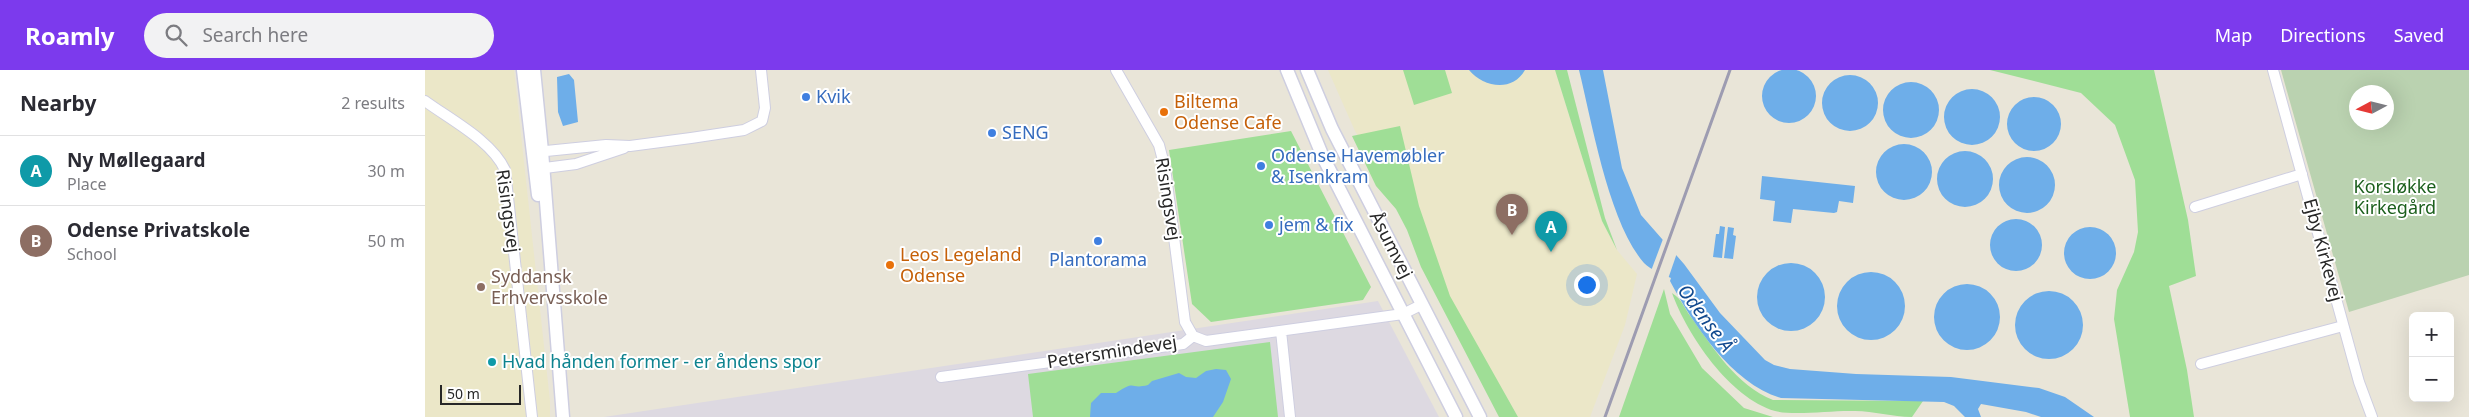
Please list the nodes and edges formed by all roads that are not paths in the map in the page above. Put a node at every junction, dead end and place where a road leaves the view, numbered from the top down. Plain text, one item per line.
1 (523, 70) edge
2 (534, 70) edge
3 (761, 70) edge
4 (1116, 70) edge
5 (1287, 70) edge
6 (1307, 70) edge
7 (2273, 70) edge
8 (425, 101) edge
9 (630, 146) junction
10 (537, 151) junction
11 (539, 169) junction
12 (2302, 174) junction
13 (2195, 207) dead end
14 (1421, 305) junction
15 (1403, 314) junction
16 (2343, 326) junction
17 (1281, 331) junction
18 (1193, 336) junction
19 (2201, 364) dead end
20 (941, 377) dead end
21 (532, 417) edge
22 (563, 417) edge
23 (1290, 417) edge
24 (1456, 417) edge
25 (1480, 417) edge
26 (2372, 417) edge

1 - 10 street, Risingsvej
2 - 10 street, Risingsvej
3 - 9 street
4 - 18 street, Risingsvej
5 - 15 street, Åsumvej
6 - 14 street, Åsumvej
7 - 12 street, Ejby Kirkevej
8 - 21 street, Risingsvej
9 - 10 street
9 - 11 street
10 - 11 street, Risingsvej
11 - 22 street, Risingsvej
12 - 13 street, Ejby Kirkevej
12 - 16 street, Ejby Kirkevej
14 - 15 street, Petersmindevej
14 - 25 street, Åsumvej
15 - 17 street, Petersmindevej
15 - 24 street, Åsumvej
16 - 19 street, Ejby Kirkevej
16 - 26 street, Ejby Kirkevej
17 - 18 street, Petersmindevej
17 - 23 street
18 - 20 street, Petersmindevej

